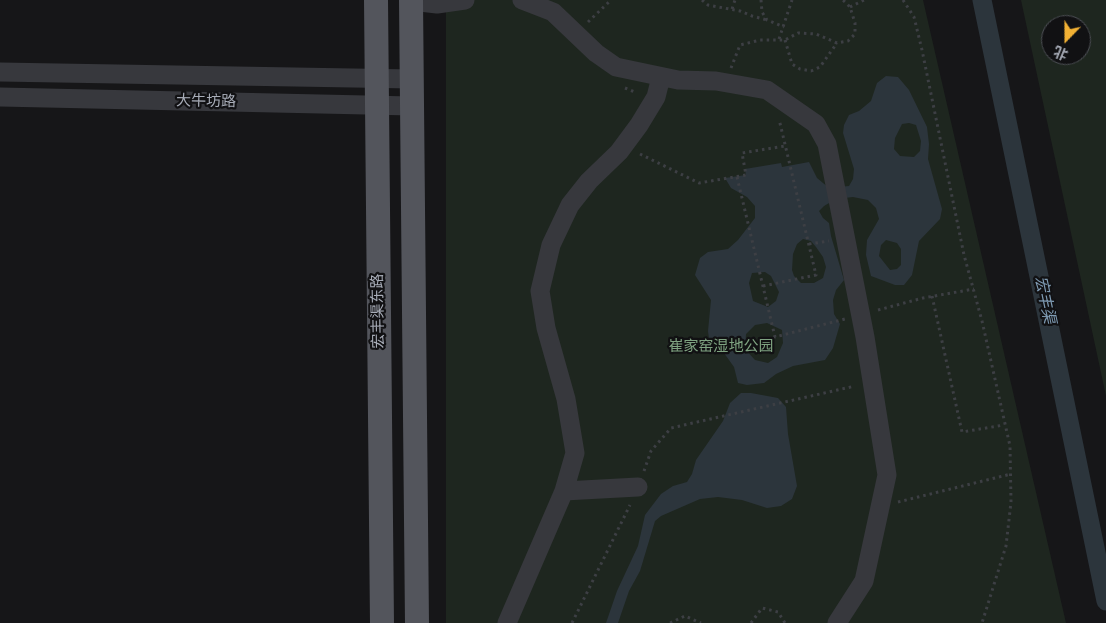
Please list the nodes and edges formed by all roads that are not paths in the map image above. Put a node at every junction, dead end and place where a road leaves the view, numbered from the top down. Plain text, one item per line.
1 (376, 0) edge
2 (411, 0) edge
3 (465, 0) edge
4 (522, 0) edge
5 (0, 72) edge
6 (662, 77) junction
7 (412, 79) junction
8 (378, 80) junction
9 (0, 97) edge
10 (376, 106) junction
11 (412, 106) junction
12 (638, 487) road end
13 (564, 491) junction
14 (382, 623) edge
15 (417, 623) edge
16 (507, 623) edge
17 (837, 623) edge

1 - 8 main road, 宏丰渠东路
2 - 3 street
2 - 7 main road
4 - 6 street
5 - 8 street, 大牛坊路
6 - 13 street
6 - 17 street
7 - 8 street, 大牛坊路
7 - 11 main road
8 - 10 main road, 宏丰渠东路
9 - 10 street, 大牛坊路
10 - 11 street, 大牛坊路
10 - 14 main road, 宏丰渠东路
11 - 15 main road
12 - 13 street
13 - 16 street

